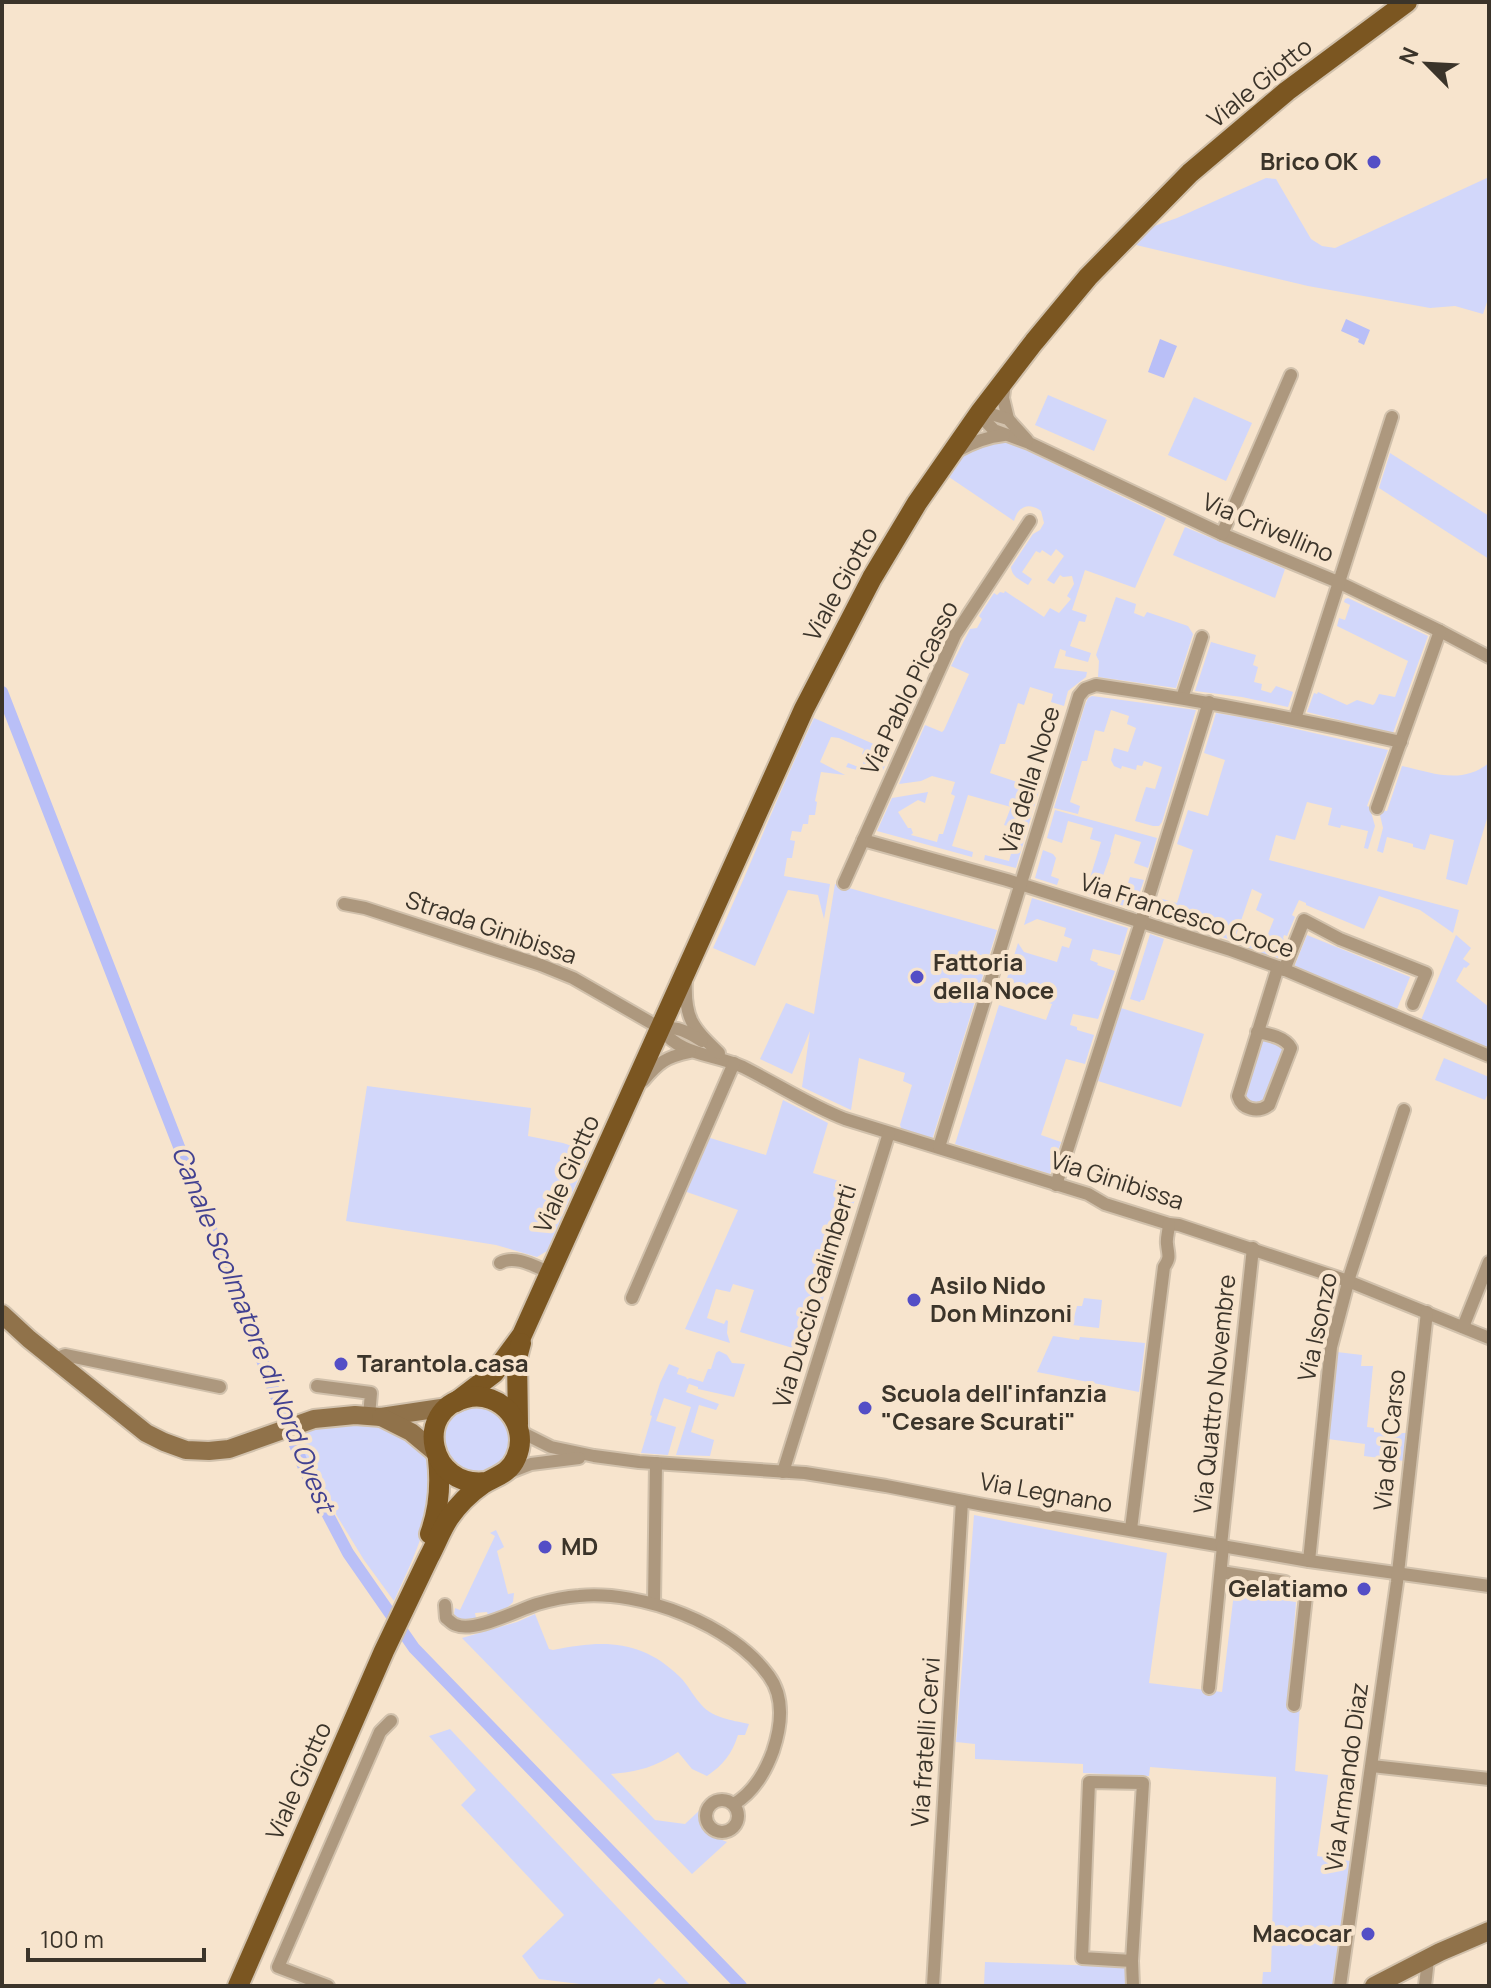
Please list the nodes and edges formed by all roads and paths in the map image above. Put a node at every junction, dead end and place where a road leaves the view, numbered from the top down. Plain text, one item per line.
1 (1407, 2) edge
2 (1291, 375) dead end
3 (1005, 379) junction
4 (981, 411) junction
5 (1392, 417) dead end
6 (1008, 419) junction
7 (1007, 435) junction
8 (1029, 443) junction
9 (951, 455) junction
10 (1030, 521) dead end
11 (1222, 534) junction
12 (1338, 582) junction
13 (1440, 631) junction
14 (1202, 637) dead end
15 (1489, 657) edge
16 (1182, 698) junction
17 (1209, 702) junction
18 (1295, 719) junction
19 (1401, 742) junction
20 (1377, 808) dead end
21 (863, 840) junction
22 (844, 883) dead end
23 (1021, 884) junction
24 (344, 904) dead end
25 (1141, 922) junction
26 (1281, 969) junction
27 (686, 970) junction
28 (1413, 1004) dead end
29 (660, 1028) junction
30 (1257, 1032) junction
31 (691, 1052) junction
32 (719, 1053) junction
33 (1489, 1056) edge
34 (734, 1063) junction
35 (630, 1095) junction
36 (1404, 1110) dead end
37 (889, 1133) junction
38 (939, 1147) junction
39 (1056, 1185) junction
40 (1169, 1224) junction
41 (1253, 1248) junction
42 (1489, 1262) edge
43 (500, 1263) dead end
44 (551, 1273) junction
45 (1348, 1281) junction
46 (632, 1298) dead end
47 (1427, 1312) junction
48 (2, 1314) edge
49 (1463, 1327) junction
50 (522, 1335) junction
51 (1489, 1338) edge
52 (55, 1361) junction
53 (317, 1386) dead end
54 (220, 1387) dead end
55 (452, 1404) junction
56 (375, 1416) junction
57 (518, 1428) junction
58 (437, 1456) junction
59 (594, 1456) junction
60 (656, 1463) junction
61 (783, 1472) junction
62 (495, 1478) junction
63 (962, 1501) junction
64 (1131, 1529) junction
65 (1222, 1545) junction
66 (1309, 1561) junction
67 (1221, 1572) junction
68 (1398, 1573) junction
69 (1489, 1586) edge
70 (408, 1598) junction
71 (654, 1603) junction
72 (445, 1605) dead end
73 (1209, 1688) dead end
74 (1294, 1705) dead end
75 (391, 1721) dead end
76 (1372, 1766) junction
77 (1489, 1779) edge
78 (734, 1804) dead end
79 (1489, 1931) edge
80 (1428, 1959) junction
81 (1132, 1961) junction
82 (298, 1981) edge
83 (238, 1986) edge
84 (328, 1986) edge
85 (933, 1986) edge
86 (1133, 1986) edge
87 (1340, 1986) edge
88 (1374, 1986) edge
89 (1425, 1986) edge

1 - 3 main road, Viale Giotto
2 - 11 street
3 - 4 main road, Viale Giotto
3 - 6 street
4 - 6 street
4 - 7 street, Via Crivellino
4 - 9 main road, Viale Giotto
5 - 12 street
6 - 8 street, Via Crivellino
7 - 8 street, Via Crivellino
7 - 9 street
8 - 11 street, Via Crivellino
9 - 27 main road, Viale Giotto
10 - 21 street, Via Pablo Picasso
11 - 12 street, Via Crivellino
12 - 13 street, Via Crivellino
12 - 18 street
13 - 15 street, Via Crivellino
13 - 19 street
14 - 16 street
16 - 17 street, Via della Noce
16 - 23 street, Via della Noce
17 - 18 street, Via della Noce
17 - 25 street
18 - 19 street, Via della Noce
19 - 20 street
21 - 22 street, Via Pablo Picasso
21 - 23 street, Via Francesco Croce
23 - 25 street, Via Francesco Croce
23 - 38 street, Via della Noce
24 - 29 street, Strada Ginibissa
25 - 26 street, Via Francesco Croce
25 - 39 street
26 - 28 street
26 - 30 street
26 - 33 street, Via Francesco Croce
27 - 29 main road, Viale Giotto
27 - 32 street, Via Ginibissa
29 - 31 street, Via Ginibissa
29 - 32 street, Via Ginibissa
29 - 35 main road, Viale Giotto
30 - 30 street
31 - 34 street, Via Ginibissa
31 - 35 street
32 - 34 street, Via Ginibissa
34 - 37 street, Via Ginibissa
34 - 46 street
35 - 44 main road, Viale Giotto
36 - 45 street, Via Isonzo
37 - 38 street, Via Ginibissa
37 - 61 street, Via Duccio Galimberti
38 - 39 street, Via Ginibissa
39 - 40 street, Via Ginibissa
40 - 41 street, Via Ginibissa
40 - 64 street
41 - 45 street, Via Ginibissa
41 - 65 street, Via Quattro Novembre
42 - 49 street
43 - 44 street
44 - 50 main road, Viale Giotto
45 - 47 street, Via Ginibissa
45 - 66 street, Via Isonzo
47 - 49 street, Via Ginibissa
47 - 68 street, Via del Carso
48 - 52 street
49 - 51 street, Via Ginibissa
50 - 55 main road, Viale Giotto
50 - 57 main road, Viale Giotto
52 - 54 street
52 - 56 street
53 - 56 street
55 - 56 street
55 - 57 main road
55 - 58 main road, Viale Giotto
56 - 58 street
57 - 59 street, Via Legnano
57 - 62 main road, Viale Giotto
58 - 62 main road
58 - 70 main road, Viale Giotto
59 - 60 street, Via Legnano
59 - 62 street, Via Legnano
60 - 61 street, Via Legnano
60 - 71 street
61 - 63 street, Via Legnano
62 - 70 main road, Viale Giotto
63 - 64 street, Via Legnano
63 - 85 street, Via fratelli Cervi
64 - 65 street, Via Legnano
65 - 66 street, Via Legnano
65 - 67 street, Via Quattro Novembre
66 - 68 street, Via Legnano
67 - 73 street, Via Quattro Novembre
67 - 74 street
68 - 69 street, Via Legnano
68 - 76 street, Via Armando Diaz
70 - 83 main road, Viale Giotto
71 - 72 street
71 - 78 street
75 - 82 street
76 - 77 street
76 - 87 street, Via Armando Diaz
79 - 80 street
80 - 88 street
80 - 89 street
81 - 81 street
81 - 86 street
82 - 84 street

